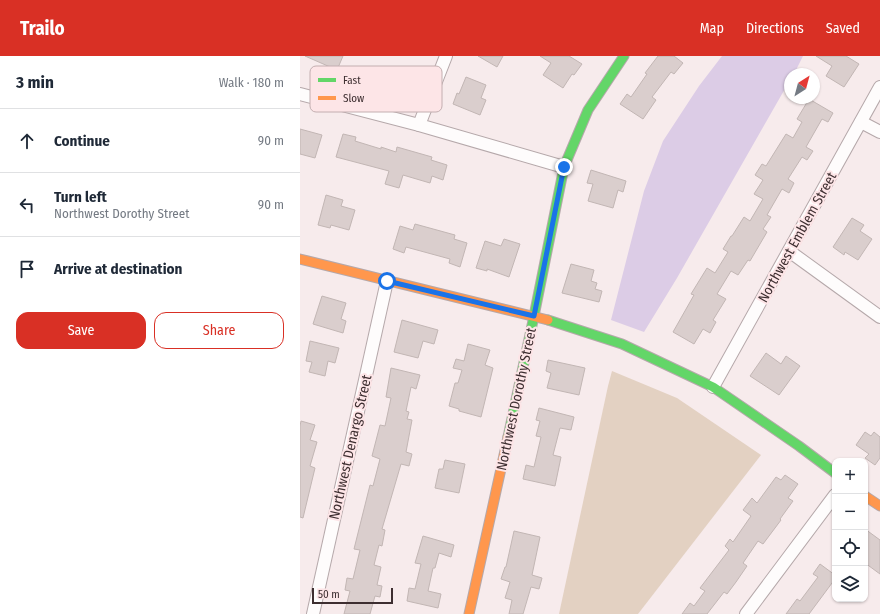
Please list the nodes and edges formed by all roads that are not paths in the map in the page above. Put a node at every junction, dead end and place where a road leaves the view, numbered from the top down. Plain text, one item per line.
1 (446, 56) edge
2 (624, 56) edge
3 (442, 66) edge
4 (880, 87) edge
5 (300, 94) edge
6 (310, 97) edge
7 (369, 112) edge
8 (424, 112) edge
9 (861, 122) junction
10 (419, 125) junction
11 (880, 132) edge
12 (564, 167) junction
13 (789, 251) junction
14 (300, 259) edge
15 (387, 281) junction
16 (534, 316) junction
17 (880, 317) edge
18 (713, 387) junction
19 (832, 471) edge
20 (868, 498) edge
21 (832, 499) edge
22 (880, 506) edge
23 (313, 614) edge
24 (469, 614) edge
25 (746, 614) edge

1 - 3 street
2 - 12 street, Northwest Dorothy Street
4 - 9 street, Northwest Emblem Street
5 - 6 street
7 - 10 street
8 - 10 street
9 - 11 street
9 - 13 street, Northwest Emblem Street
10 - 12 street
12 - 16 street, Northwest Dorothy Street
13 - 17 street
13 - 18 street, Northwest Emblem Street
14 - 15 street
15 - 16 street
15 - 23 street, Northwest Denargo Street
16 - 18 street
16 - 24 street, Northwest Dorothy Street
18 - 19 street
20 - 22 street
21 - 25 street

